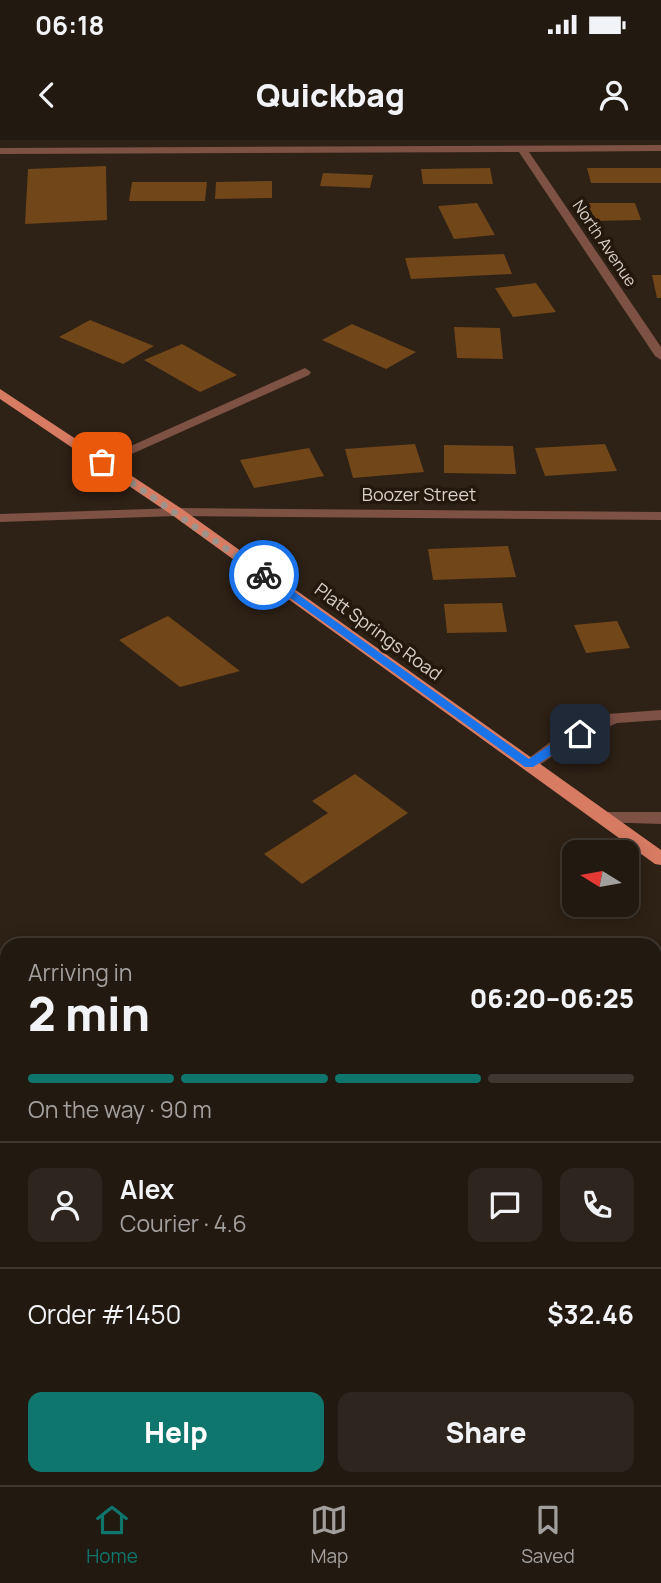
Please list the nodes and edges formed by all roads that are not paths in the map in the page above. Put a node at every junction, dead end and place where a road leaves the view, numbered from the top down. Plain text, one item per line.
1 (9, 140) edge
2 (327, 140) edge
3 (0, 146) edge
4 (661, 148) edge
5 (316, 149) junction
6 (522, 149) junction
7 (0, 152) edge
8 (661, 356) edge
9 (305, 372) dead end
10 (0, 393) edge
11 (102, 462) junction
12 (177, 512) junction
13 (661, 516) edge
14 (0, 518) edge
15 (661, 715) edge
16 (529, 764) junction
17 (604, 818) junction
18 (661, 818) edge
19 (661, 859) edge

1 - 3 street
2 - 5 street
4 - 6 street
5 - 6 street
5 - 7 street
6 - 8 street, North Avenue
9 - 11 street
10 - 11 main road, Platt Springs Road
11 - 12 main road, Platt Springs Road
12 - 13 street, Boozer Street
12 - 14 street, Boozer Street
12 - 16 main road, Platt Springs Road
15 - 16 street
16 - 17 main road, Platt Springs Road
17 - 18 street
17 - 19 main road, Platt Springs Road

